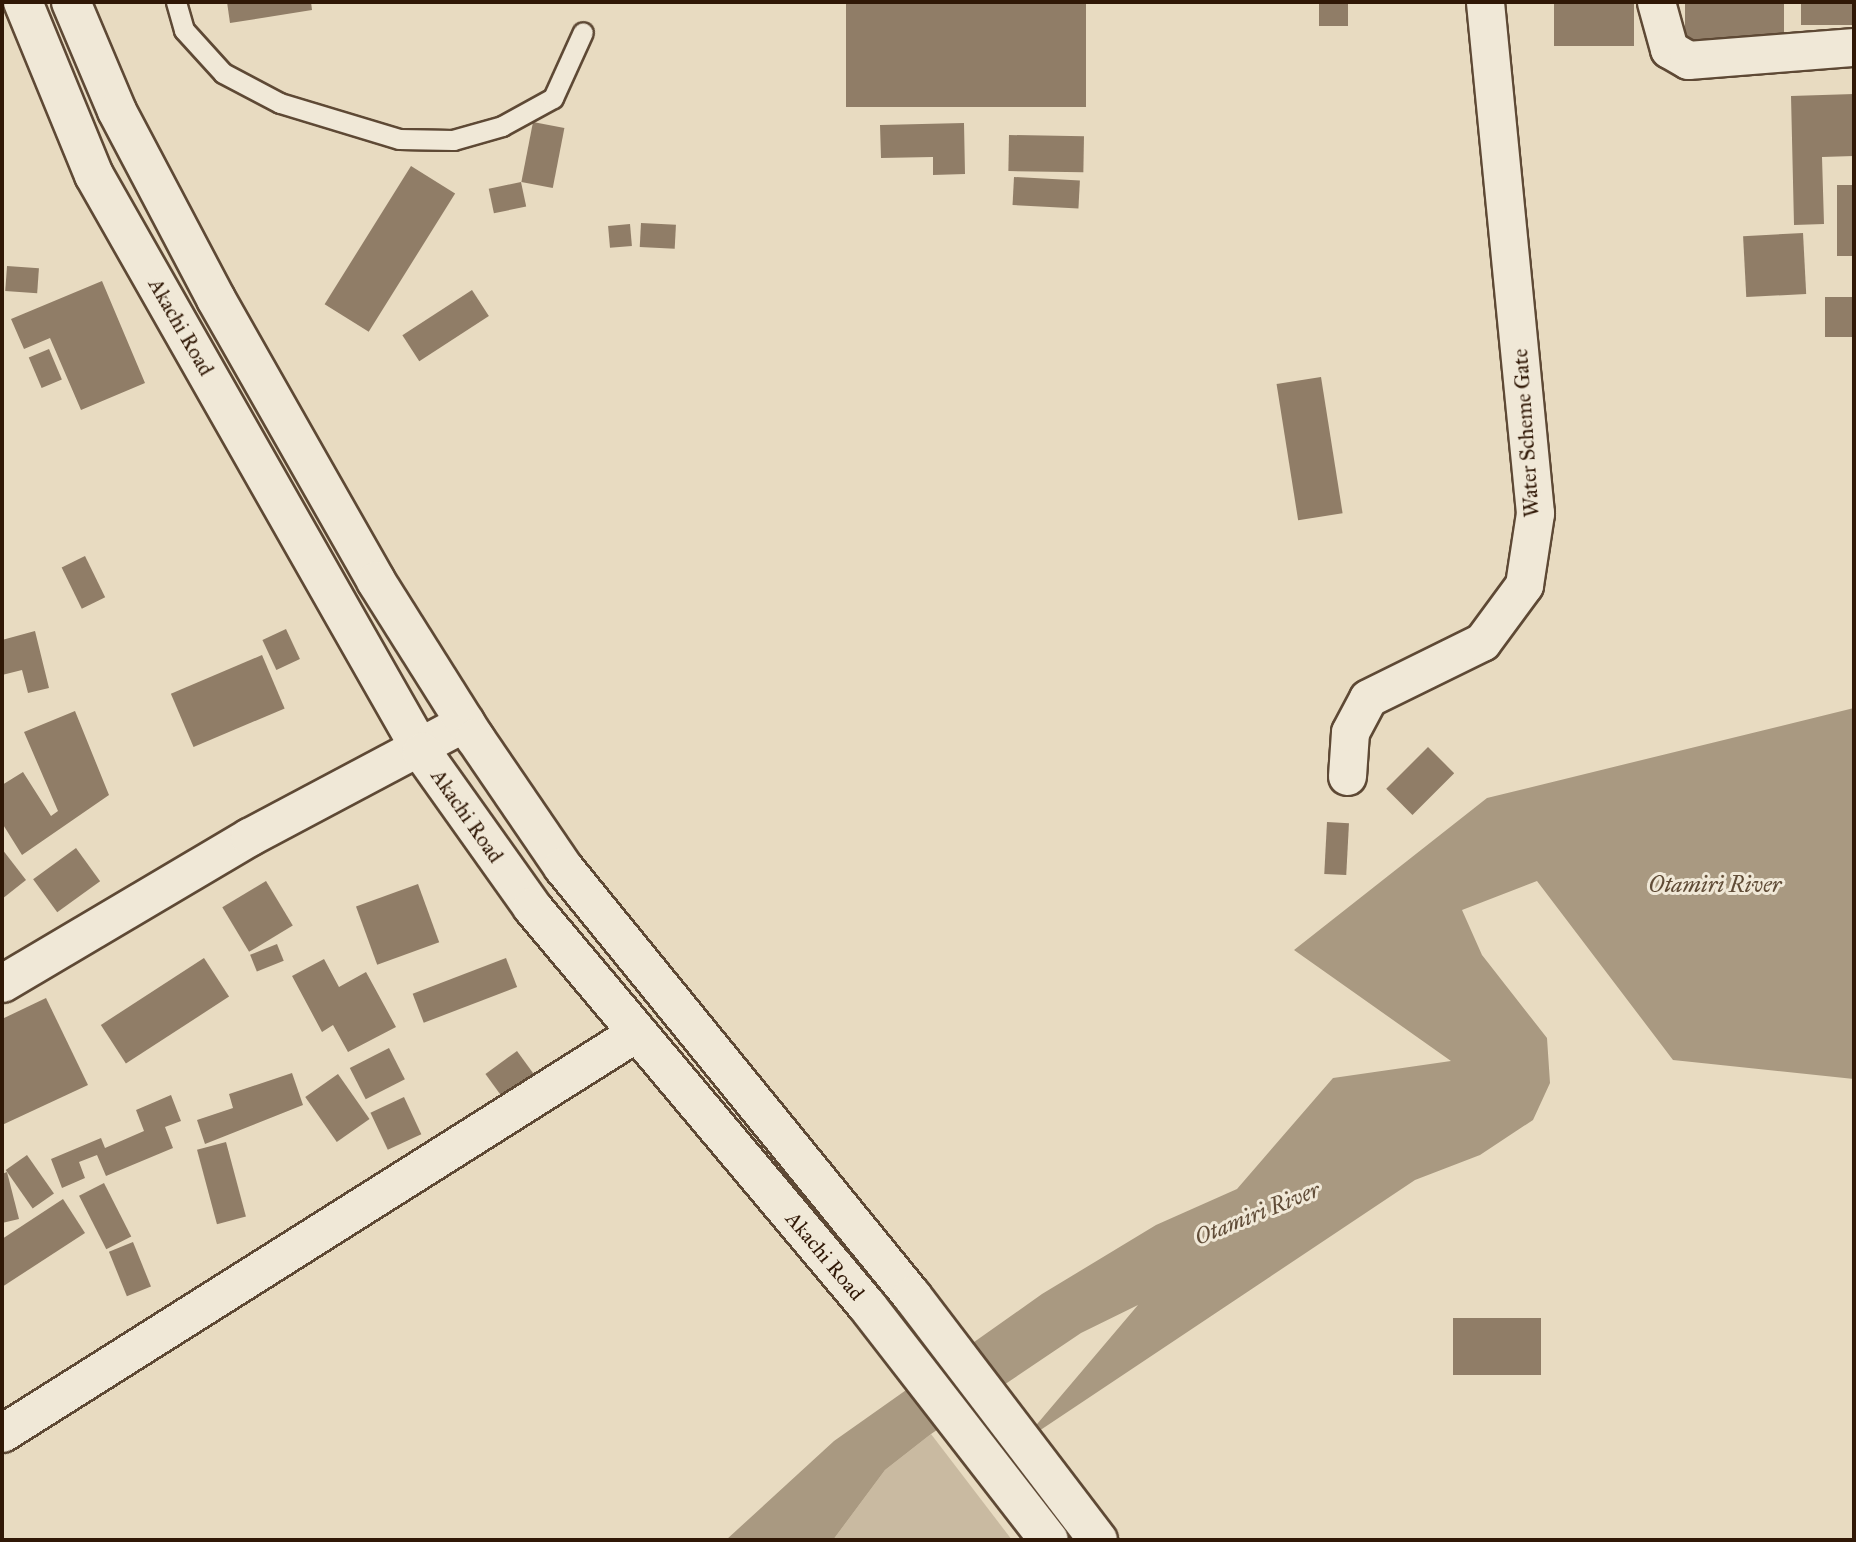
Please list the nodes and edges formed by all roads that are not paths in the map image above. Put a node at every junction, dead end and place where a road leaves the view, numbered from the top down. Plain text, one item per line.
1 (23, 2) edge
2 (71, 2) edge
3 (176, 2) edge
4 (1485, 2) edge
5 (1657, 2) edge
6 (583, 32) dead end
7 (1854, 47) edge
8 (465, 722) junction
9 (419, 746) junction
10 (1347, 776) dead end
11 (2, 983) edge
12 (637, 1032) junction
13 (2, 1433) edge
14 (1048, 1540) edge
15 (1098, 1540) edge

1 - 9 main road, Akachi Road
2 - 8 main road, Akachi Road
3 - 6 lane
4 - 10 street, Water Scheme Gate
5 - 7 street
8 - 9 street
8 - 15 main road, Akachi Road
9 - 11 street
9 - 12 main road, Akachi Road
12 - 13 street
12 - 14 main road, Akachi Road

